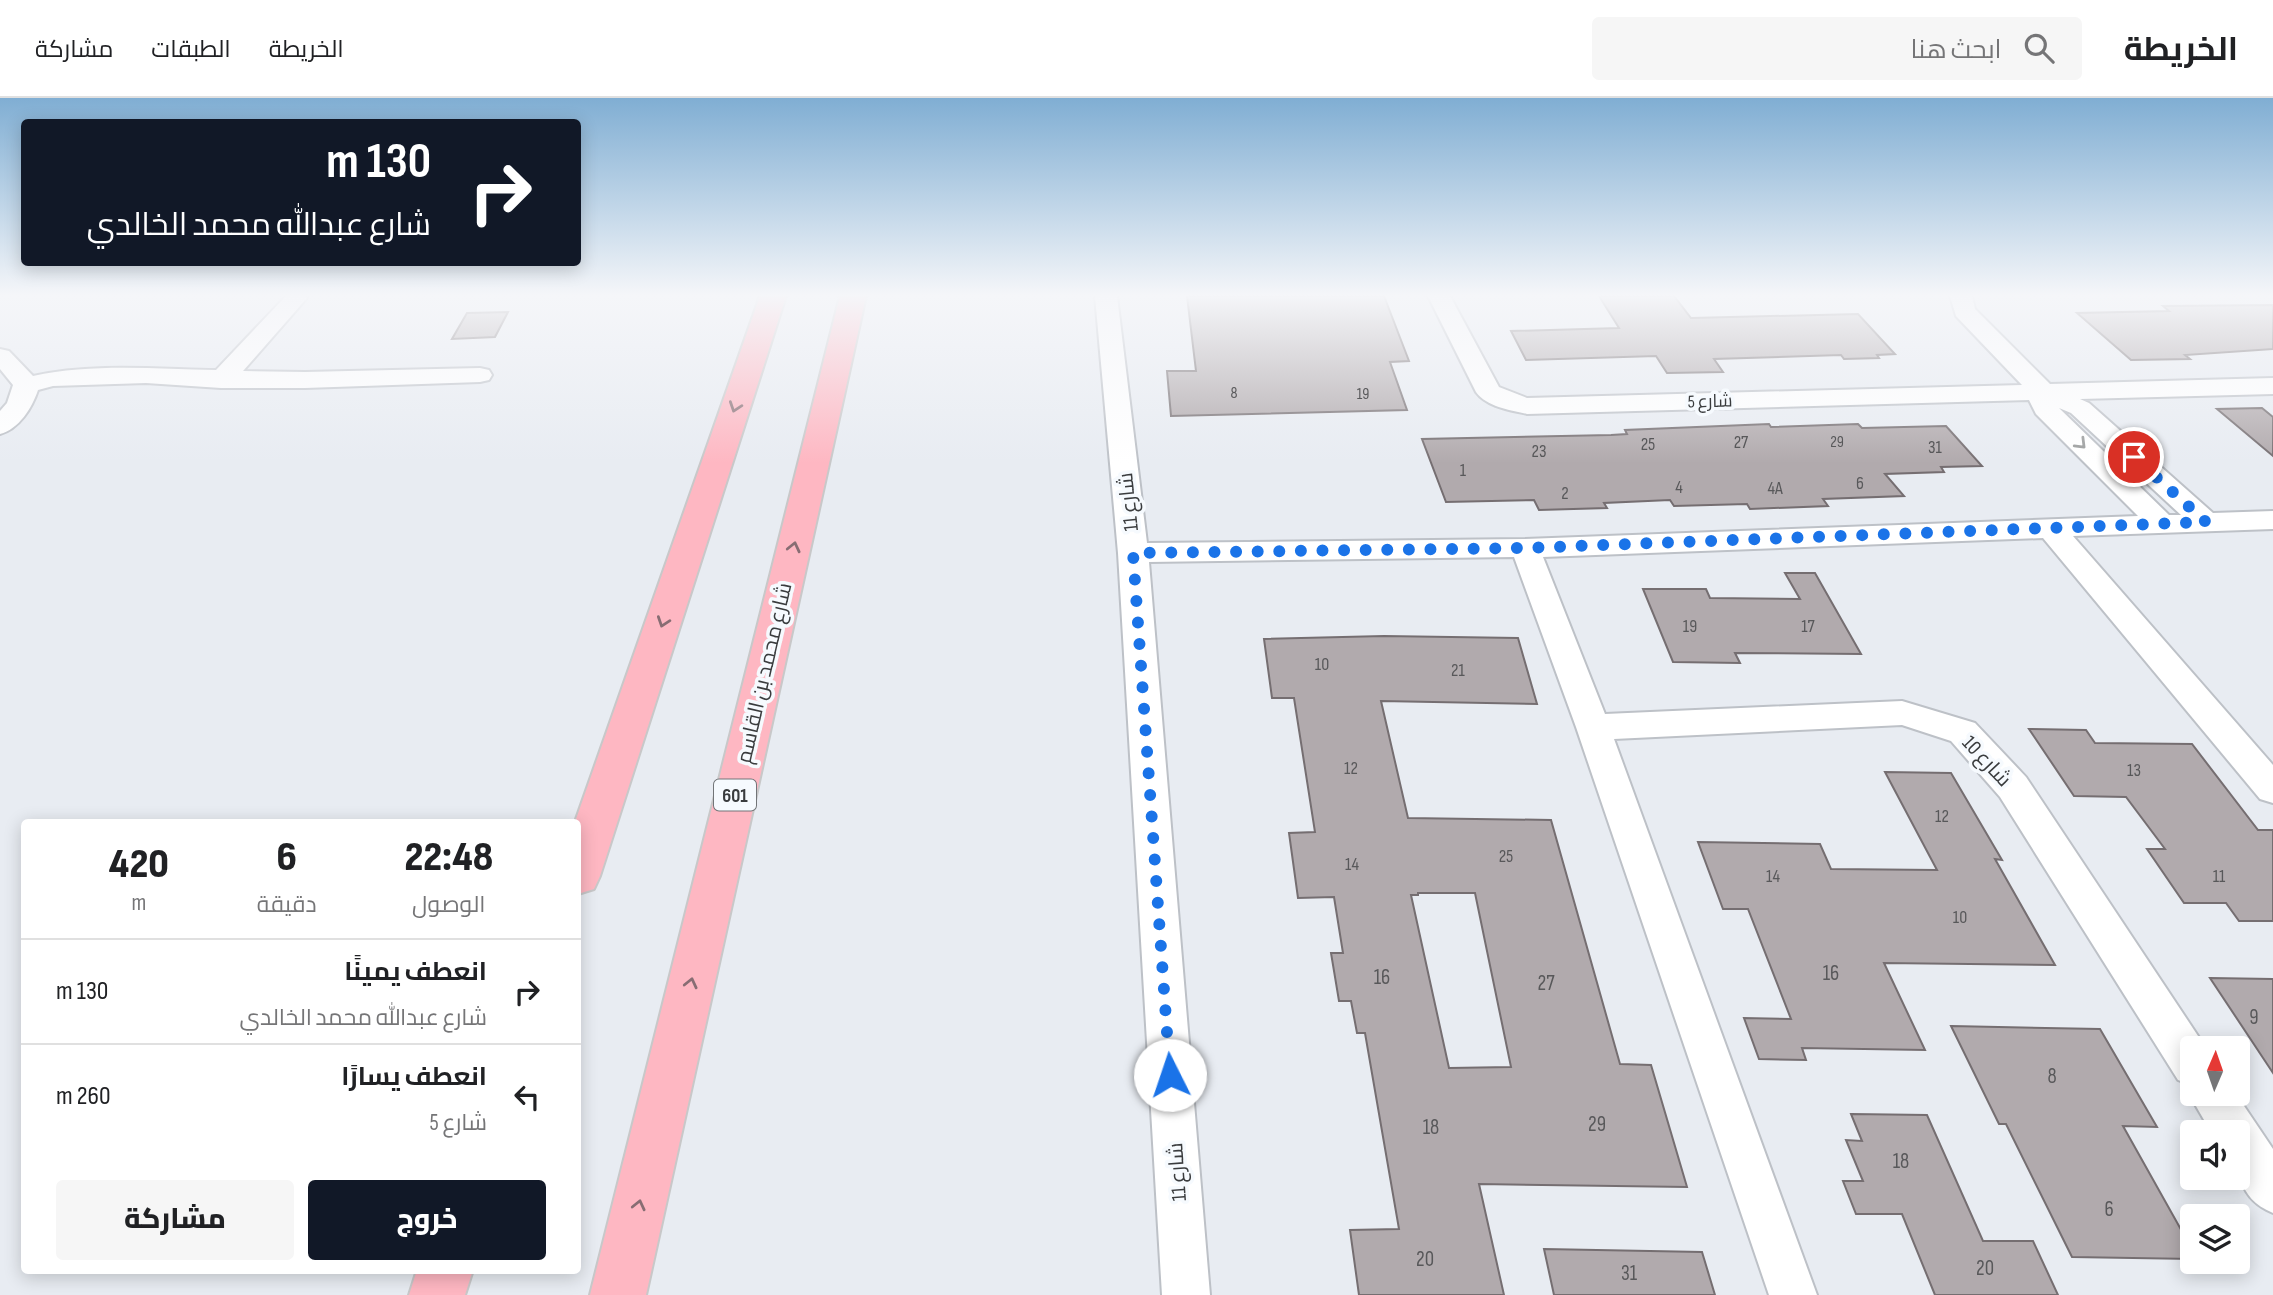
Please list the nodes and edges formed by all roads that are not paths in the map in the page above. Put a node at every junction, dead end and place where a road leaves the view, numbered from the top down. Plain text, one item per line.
1 (247, 352) edge
2 (754, 352) edge
3 (840, 352) edge
4 (1112, 352) edge
5 (1468, 352) edge
6 (2004, 352) edge
7 (0, 356) edge
8 (480, 375) dead end
9 (221, 380) junction
10 (26, 385) junction
11 (2273, 386) edge
12 (2043, 392) junction
13 (0, 426) edge
14 (2273, 520) edge
15 (2206, 522) junction
16 (2162, 524) junction
17 (2050, 528) junction
18 (1525, 548) junction
19 (1133, 553) junction
20 (1593, 727) junction
21 (2273, 789) edge
22 (581, 867) edge
23 (2180, 1046) edge
24 (2250, 1154) edge
25 (2273, 1190) edge
26 (630, 1244) junction
27 (444, 1274) edge
28 (437, 1295) edge
29 (618, 1295) edge
30 (625, 1295) edge
31 (1186, 1295) edge
32 (1793, 1295) edge

1 - 9 street
2 -> 22 main road
26 -> 3 main road, شارع محمد بن القاسم / 601
4 - 19 street, شارع 11
5 - 12 street, شارع 5
6 - 12 street, شارع 5
7 - 10 street
8 - 9 street
9 - 10 street
10 - 13 street
11 - 12 street, شارع 5
12 - 15 street, شارع 5
12 -> 16 street, شارع 5
14 - 15 street
15 - 16 street
16 - 17 street
17 - 18 street
17 - 21 street
18 - 19 street
18 - 20 street
19 - 31 street, شارع 11
20 - 23 street, شارع 10
20 - 32 street
24 - 25 street
26 - 29 main road, شارع محمد بن القاسم / 601
26 - 30 street
27 - 28 main road

